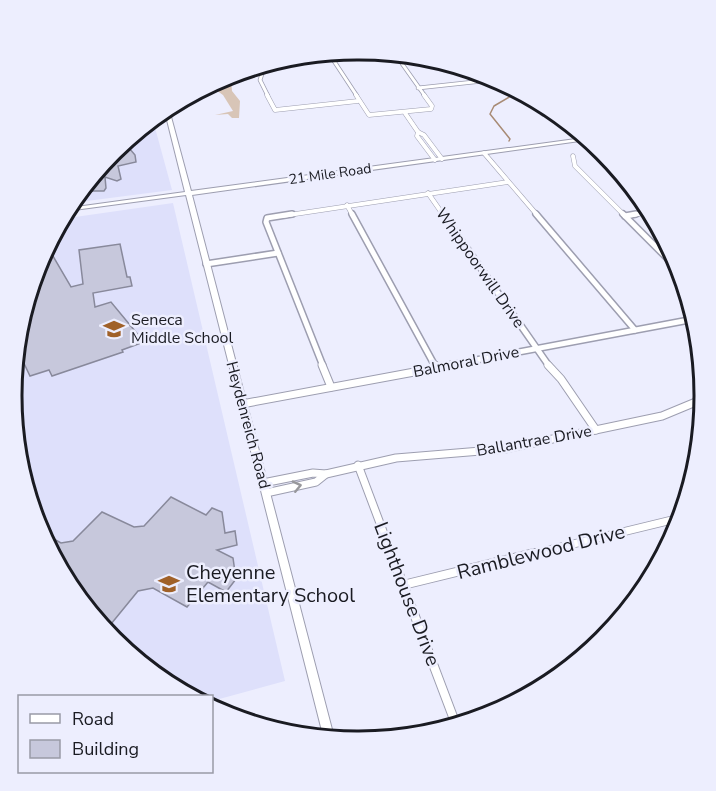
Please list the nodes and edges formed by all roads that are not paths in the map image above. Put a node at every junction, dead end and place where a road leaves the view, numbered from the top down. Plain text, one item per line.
1 (334, 61) edge
2 (401, 63) edge
3 (262, 74) edge
4 (470, 80) edge
5 (418, 88) junction
6 (358, 101) junction
7 (405, 113) junction
8 (169, 119) edge
9 (418, 132) junction
10 (576, 140) edge
11 (484, 153) junction
12 (573, 156) dead end
13 (442, 159) junction
14 (435, 160) junction
15 (508, 182) junction
16 (187, 193) junction
17 (428, 193) junction
18 (347, 205) junction
19 (79, 208) edge
20 (640, 214) edge
21 (625, 216) junction
22 (660, 248) edge
23 (278, 253) junction
24 (206, 264) junction
25 (685, 321) edge
26 (635, 330) junction
27 (536, 349) junction
28 (436, 368) junction
29 (331, 387) junction
30 (694, 403) edge
31 (242, 404) junction
32 (596, 430) junction
33 (358, 465) junction
34 (326, 474) junction
35 (263, 483) junction
36 (266, 493) junction
37 (669, 521) edge
38 (403, 585) junction
39 (453, 717) edge
40 (327, 729) edge

1 - 6 street
2 - 5 street
3 - 6 street
4 - 5 street
5 - 7 street
6 - 7 street
7 - 9 street
8 - 16 street, Heydenreich Road
9 - 13 street
9 - 14 street
10 - 11 street, 21 Mile Road
11 - 13 street, 21 Mile Road
11 - 15 street
12 - 21 street
13 - 14 street, 21 Mile Road
14 - 16 street, 21 Mile Road
15 - 17 street
15 - 26 street
16 - 19 street, 21 Mile Road
16 - 24 street, Heydenreich Road
17 - 18 street
17 - 27 street, Whippoorwill Drive
18 - 23 street
18 - 28 street
20 - 21 street
21 - 22 street
23 - 24 street
23 - 29 street
24 - 31 street, Heydenreich Road
25 - 26 street, Balmoral Drive
26 - 27 street, Balmoral Drive
27 - 28 street, Balmoral Drive
27 - 32 street, Whippoorwill Drive
28 - 29 street, Balmoral Drive
29 - 31 street, Balmoral Drive
30 - 32 street, Ballantrae Drive
31 - 35 street, Heydenreich Road
32 - 33 street, Ballantrae Drive
33 - 34 street, Ballantrae Drive
33 - 38 street, Lighthouse Drive
34 - 35 street, Ballantrae Drive
36 -> 34 street, Ballantrae Drive
35 - 36 street, Heydenreich Road
36 - 40 street, Heydenreich Road
37 - 38 street, Ramblewood Drive
38 - 39 street, Lighthouse Drive

